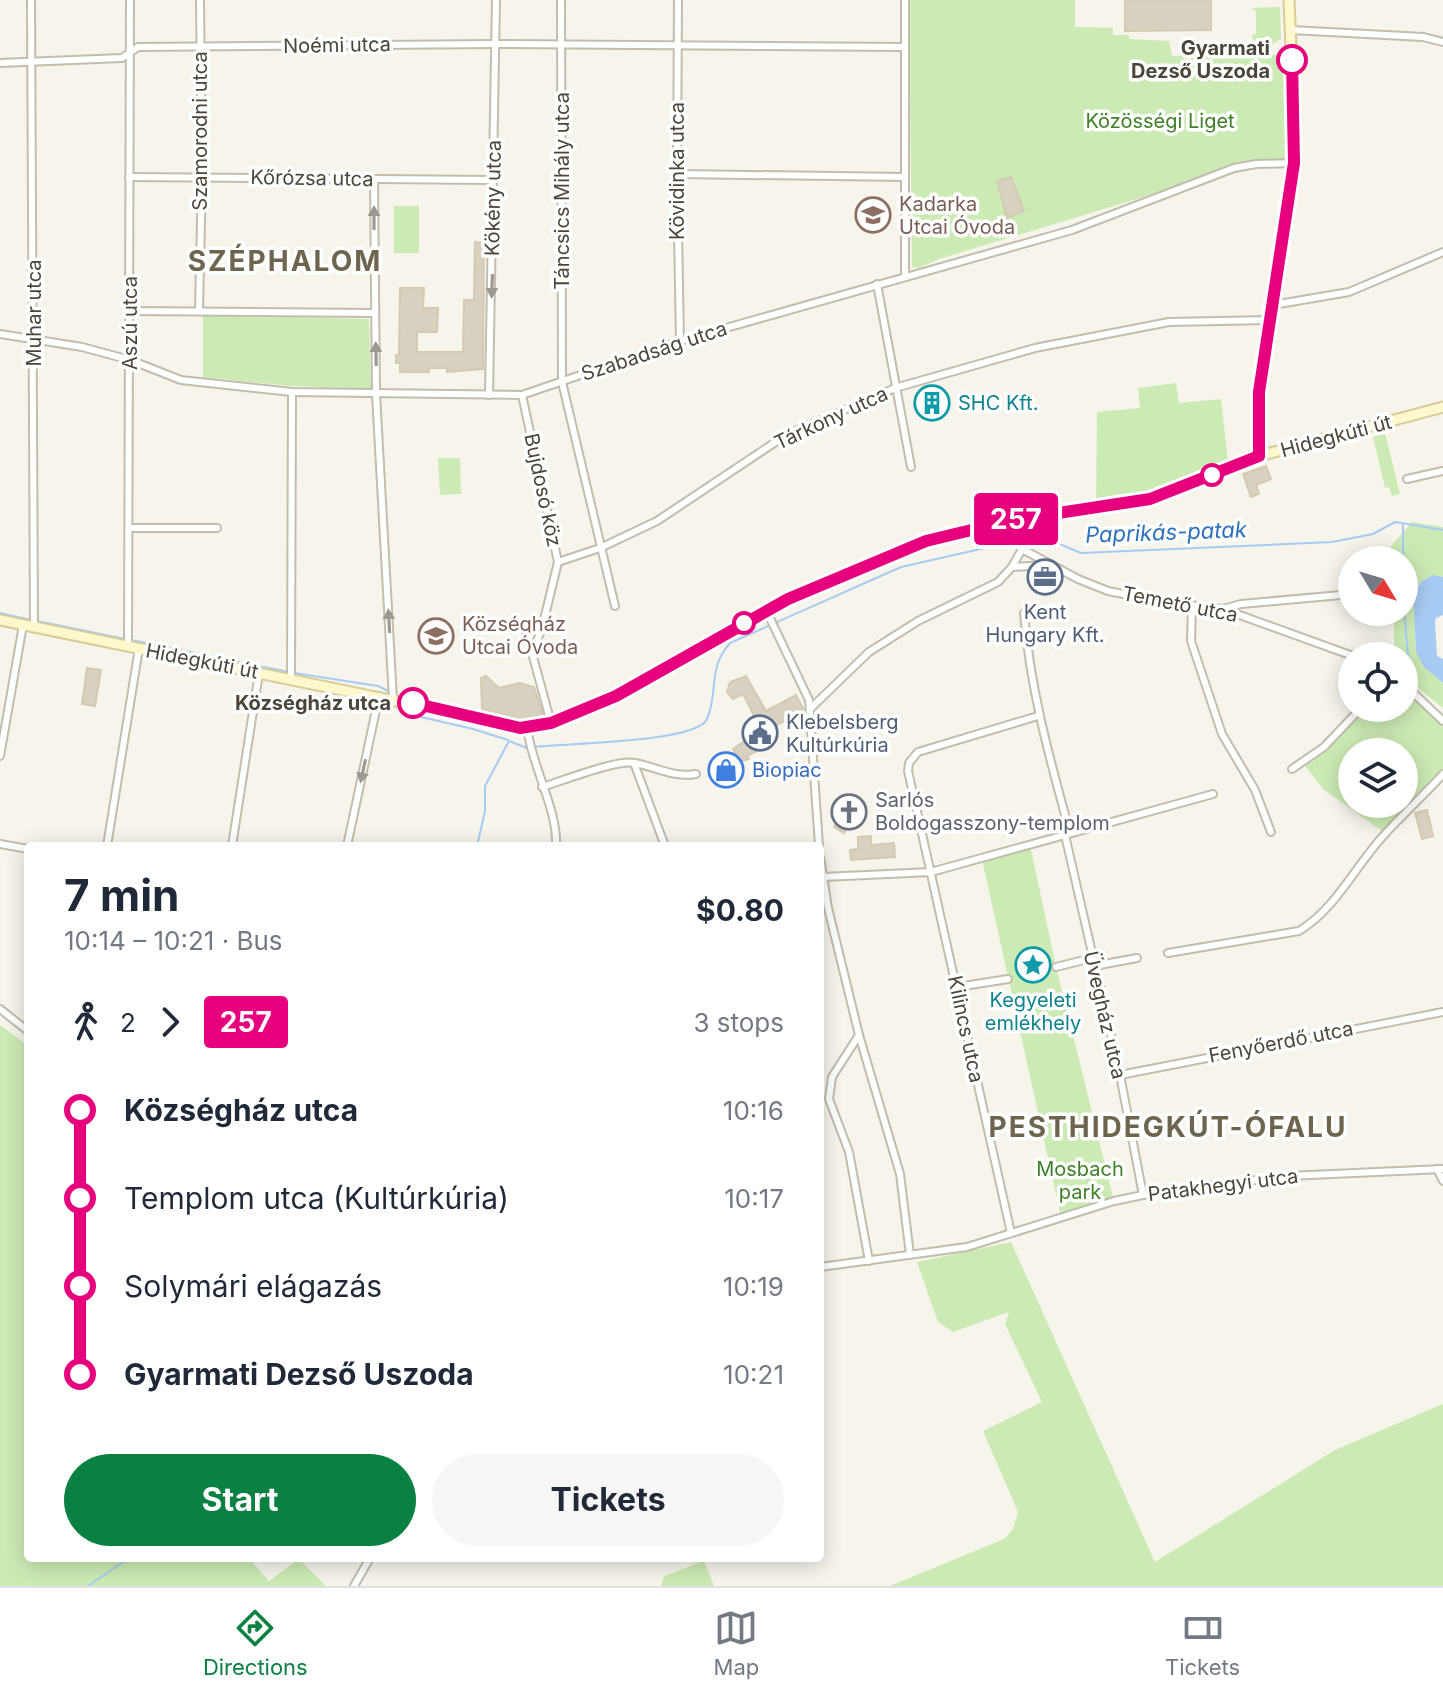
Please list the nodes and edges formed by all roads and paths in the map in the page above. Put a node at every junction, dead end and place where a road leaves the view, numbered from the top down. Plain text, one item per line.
1 (31, 0) edge
2 (130, 0) edge
3 (200, 0) edge
4 (496, 0) edge
5 (561, 0) edge
6 (678, 0) edge
7 (905, 0) edge
8 (1289, 0) edge
9 (1291, 30) junction
10 (1443, 42) edge
11 (495, 44) junction
12 (561, 45) junction
13 (200, 47) junction
14 (677, 47) junction
15 (903, 47) junction
16 (130, 53) junction
17 (32, 62) junction
18 (0, 63) edge
19 (1294, 163) junction
20 (677, 174) junction
21 (129, 177) junction
22 (202, 177) junction
23 (905, 177) junction
24 (374, 179) junction
25 (494, 180) junction
26 (1443, 252) edge
27 (905, 275) junction
28 (877, 284) junction
29 (1273, 305) junction
30 (199, 310) junction
31 (131, 311) junction
32 (375, 313) junction
33 (1270, 320) junction
34 (0, 334) edge
35 (34, 339) junction
36 (680, 341) junction
37 (130, 360) junction
38 (562, 382) junction
39 (895, 388) junction
40 (292, 392) junction
41 (376, 394) junction
42 (489, 395) junction
43 (522, 395) junction
44 (1443, 407) edge
45 (1259, 456) junction
46 (911, 467) dead end
47 (1443, 471) edge
48 (1407, 479) dead end
49 (1013, 520) junction
50 (129, 528) junction
51 (217, 528) dead end
52 (1021, 547) junction
53 (600, 548) junction
54 (558, 562) junction
55 (1054, 565) junction
56 (1012, 567) junction
57 (1338, 595) edge
58 (615, 606) dead end
59 (1192, 606) junction
60 (1223, 609) junction
61 (1024, 613) dead end
62 (768, 614) junction
63 (0, 620) edge
64 (32, 623) junction
65 (131, 644) junction
66 (1338, 651) edge
67 (259, 673) junction
68 (291, 675) junction
69 (379, 696) junction
70 (1418, 697) edge
71 (393, 699) junction
72 (810, 709) junction
73 (1038, 716) junction
74 (1443, 721) edge
75 (1348, 722) edge
76 (551, 723) junction
77 (527, 728) junction
78 (0, 756) edge
79 (634, 763) junction
80 (1292, 769) dead end
81 (696, 774) dead end
82 (1443, 774) edge
83 (542, 787) junction
84 (1213, 794) dead end
85 (1271, 832) dead end
86 (1068, 834) junction
87 (107, 842) edge
88 (233, 842) edge
89 (348, 842) edge
90 (556, 842) edge
91 (664, 842) edge
92 (819, 842) edge
93 (0, 844) edge
94 (24, 848) edge
95 (931, 872) junction
96 (824, 877) edge
97 (824, 881) edge
98 (1168, 953) dead end
99 (1137, 958) dead end
100 (1093, 962) junction
101 (1056, 967) dead end
102 (1008, 979) dead end
103 (957, 987) junction
104 (0, 1009) edge
105 (1443, 1012) edge
106 (24, 1028) edge
107 (859, 1035) junction
108 (1120, 1075) junction
109 (1440, 1169) edge
110 (1443, 1181) edge
111 (1143, 1195) junction
112 (1011, 1233) junction
113 (910, 1255) junction
114 (869, 1261) junction
115 (824, 1267) edge
116 (368, 1562) edge
117 (354, 1586) edge

1 - 17 street, Muhar utca
2 - 16 street, Aszú utca
3 - 13 street, Szamorodni utca
4 - 11 street, Kökény utca
5 - 12 street, Táncsics Mihály utca
6 - 14 street, Kövidinka utca
7 - 15 street
8 - 9 main road
9 - 10 street
9 - 19 main road
11 - 12 street, Noémi utca
11 - 13 street, Noémi utca
11 - 25 street, Kökény utca
12 - 14 street, Noémi utca
12 - 38 street, Táncsics Mihály utca
13 - 16 street, Noémi utca
13 - 22 street, Szamorodni utca
14 - 15 street, Noémi utca
14 - 20 street, Kövidinka utca
15 - 23 street
16 - 17 street, Noémi utca
16 - 21 street, Aszú utca
17 - 18 street, Noémi utca
17 - 35 street, Muhar utca
19 - 27 street, Szabadság utca
19 - 29 main road
20 - 23 street
20 - 36 street, Kövidinka utca
21 - 22 street, Kőrózsa utca
21 - 31 street, Aszú utca
22 - 24 street, Kőrózsa utca
22 - 30 street, Szamorodni utca
23 - 27 street
24 - 25 street, Kőrózsa utca
32 -> 24 street
25 -> 42 street, Kökény utca
26 - 29 street
27 - 28 street, Szabadság utca
28 - 36 street, Szabadság utca
28 - 39 street
29 - 33 main road
30 - 31 street
30 - 32 street
31 - 37 street, Aszú utca
41 -> 32 street
33 - 39 street, Tárkony utca
33 - 45 main road
34 - 35 street, Szabadság utca
35 - 37 street, Szabadság utca
35 - 64 street, Muhar utca
36 - 38 street, Szabadság utca
37 - 40 street, Szabadság utca
37 - 50 street, Aszú utca
38 - 43 street, Szabadság utca
38 - 53 street, Táncsics Mihály utca
39 - 46 street
39 - 53 street, Tárkony utca
40 - 41 street, Szabadság utca
40 - 68 street
41 - 42 street, Szabadság utca
71 -> 41 street
42 - 43 street, Szabadság utca
43 - 54 street, Bujdosó köz
44 - 45 main road, Hidegkúti út
45 - 49 main road, Hidegkúti út
47 - 48 street
49 - 52 street
49 - 62 main road, Hidegkúti út
50 - 51 street
50 - 65 street, Aszú utca
52 - 55 street, Temető utca
52 - 56 street
53 - 54 street, Tárkony utca
53 - 58 street, Táncsics Mihály utca
54 - 76 street, Bujdosó köz
55 - 56 street
55 - 59 street, Temető utca
56 - 72 street
57 - 60 street
59 - 60 street, Temető utca
59 - 85 street
60 - 66 street, Temető utca
61 - 73 street, Üvegház utca
62 - 72 street
62 - 76 main road, Hidegkúti út
63 - 64 main road, Hidegkúti út
64 - 65 main road, Hidegkúti út
64 - 78 street, Muhar utca
65 - 67 main road, Hidegkúti út
65 - 87 street, Aszú utca
67 - 68 main road, Hidegkúti út
67 - 88 street
68 - 69 main road, Hidegkúti út
69 - 71 main road, Hidegkúti út
69 -> 89 street
70 - 74 street
71 - 77 main road, Hidegkúti út
72 - 92 street
73 - 86 street, Üvegház utca
73 - 95 street, Kilincs utca
75 - 80 street
76 - 77 main road, Hidegkúti út
77 - 83 street
79 - 81 street
79 - 83 street
79 - 91 street
82 - 98 street
83 - 90 street
84 - 86 street
86 - 95 street
86 - 100 street, Üvegház utca
93 - 94 street
95 - 96 street
95 - 103 street, Kilincs utca
97 - 107 street
99 - 100 street
100 - 101 street
100 - 108 street, Üvegház utca
102 - 103 street
103 - 112 street, Kilincs utca
104 - 106 street
105 - 108 street, Fenyőerdő utca
107 - 113 street
107 - 114 street
108 - 111 street, Üvegház utca
109 - 110 street
109 - 111 street, Patakhegyi utca
111 - 112 street, Patakhegyi utca
112 - 113 street, Patakhegyi utca
113 - 114 street, Patakhegyi utca
114 - 115 street, Patakhegyi utca
116 - 117 street

